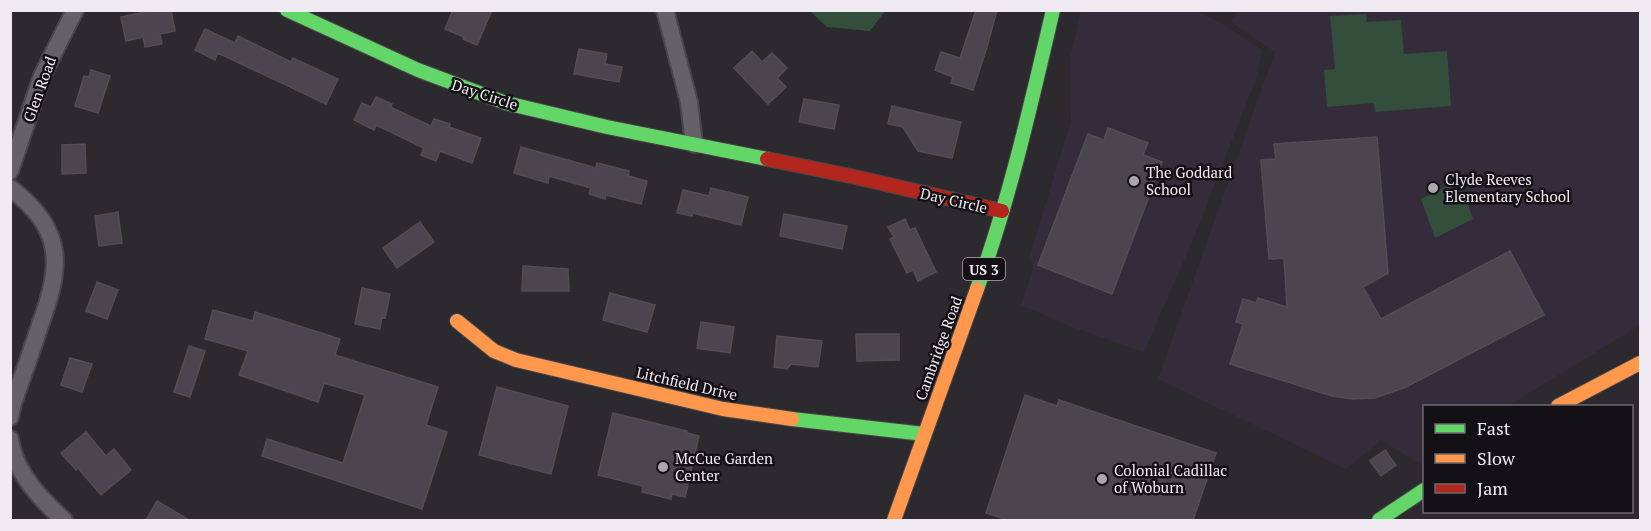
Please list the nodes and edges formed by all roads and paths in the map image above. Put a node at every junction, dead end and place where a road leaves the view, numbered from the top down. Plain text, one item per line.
1 (75, 10) edge
2 (286, 10) edge
3 (665, 10) edge
4 (1053, 10) edge
5 (694, 144) junction
6 (10, 171) edge
7 (10, 188) edge
8 (1002, 211) junction
9 (457, 321) dead end
10 (1641, 363) edge
11 (1560, 405) edge
12 (10, 417) edge
13 (924, 434) junction
14 (10, 439) edge
15 (1423, 491) edge
16 (64, 520) edge
17 (894, 520) edge
18 (1379, 520) edge

1 - 6 street, Glen Road
2 - 5 main road, Day Circle
3 - 5 street
4 - 8 main road, Cambridge Road / US 3
5 - 8 main road, Day Circle
7 - 12 street
8 - 13 main road, Cambridge Road / US 3
9 - 13 main road, Litchfield Drive
10 - 11 main road
13 - 17 main road, Cambridge Road / US 3
14 - 16 street
15 - 18 main road

